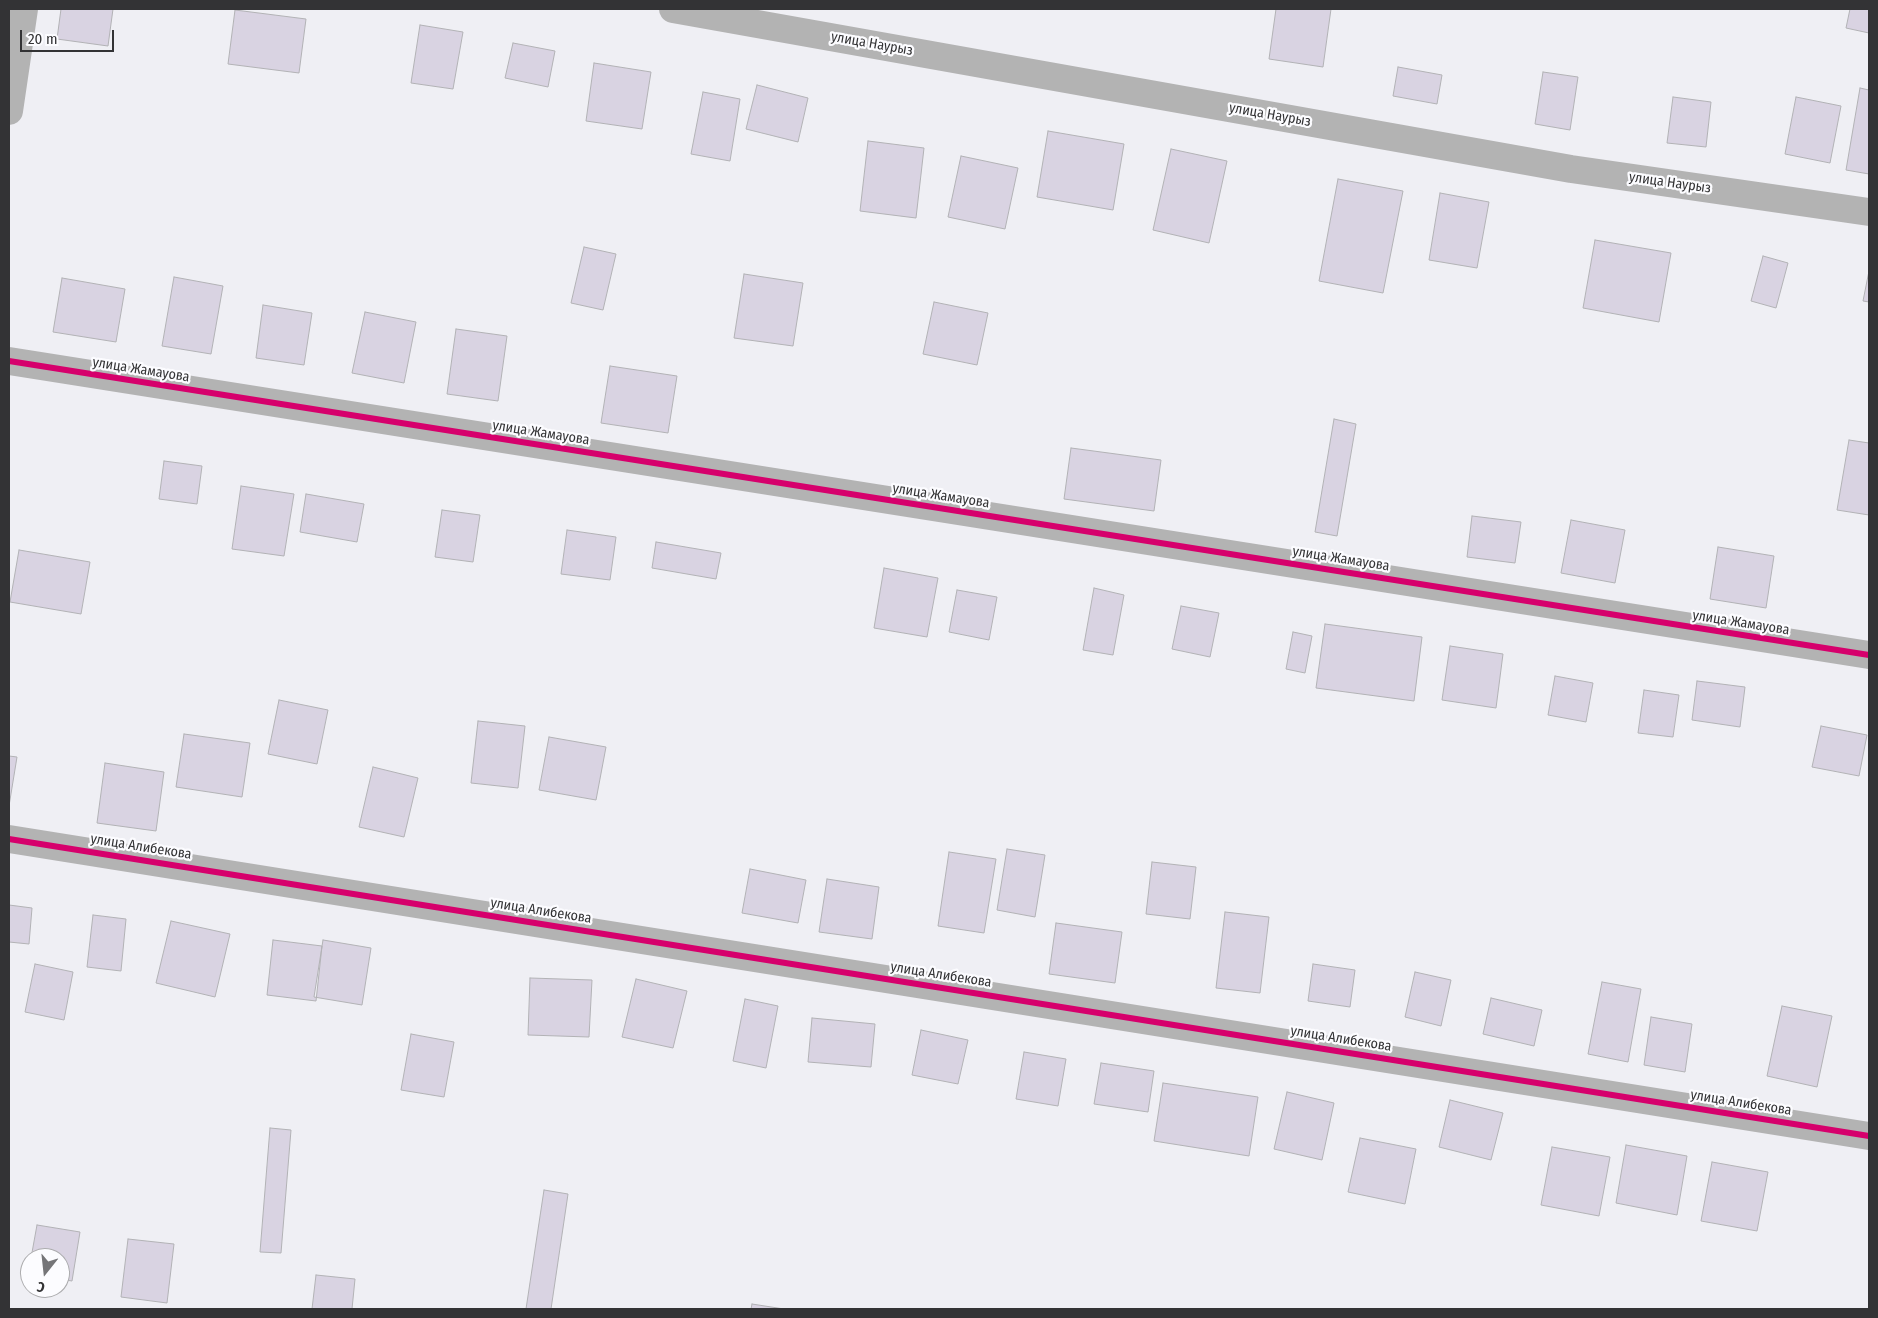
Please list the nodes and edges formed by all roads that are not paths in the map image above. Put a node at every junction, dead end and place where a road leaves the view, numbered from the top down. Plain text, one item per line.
1 (24, 9) edge
2 (673, 9) edge
3 (9, 111) edge
4 (1869, 212) edge
5 (9, 361) edge
6 (1869, 655) edge
7 (9, 839) edge
8 (1869, 1136) edge

1 - 3 street
2 - 4 street, улица Наурыз
5 - 6 street, улица Жамауова
7 - 8 street, улица Алибекова

